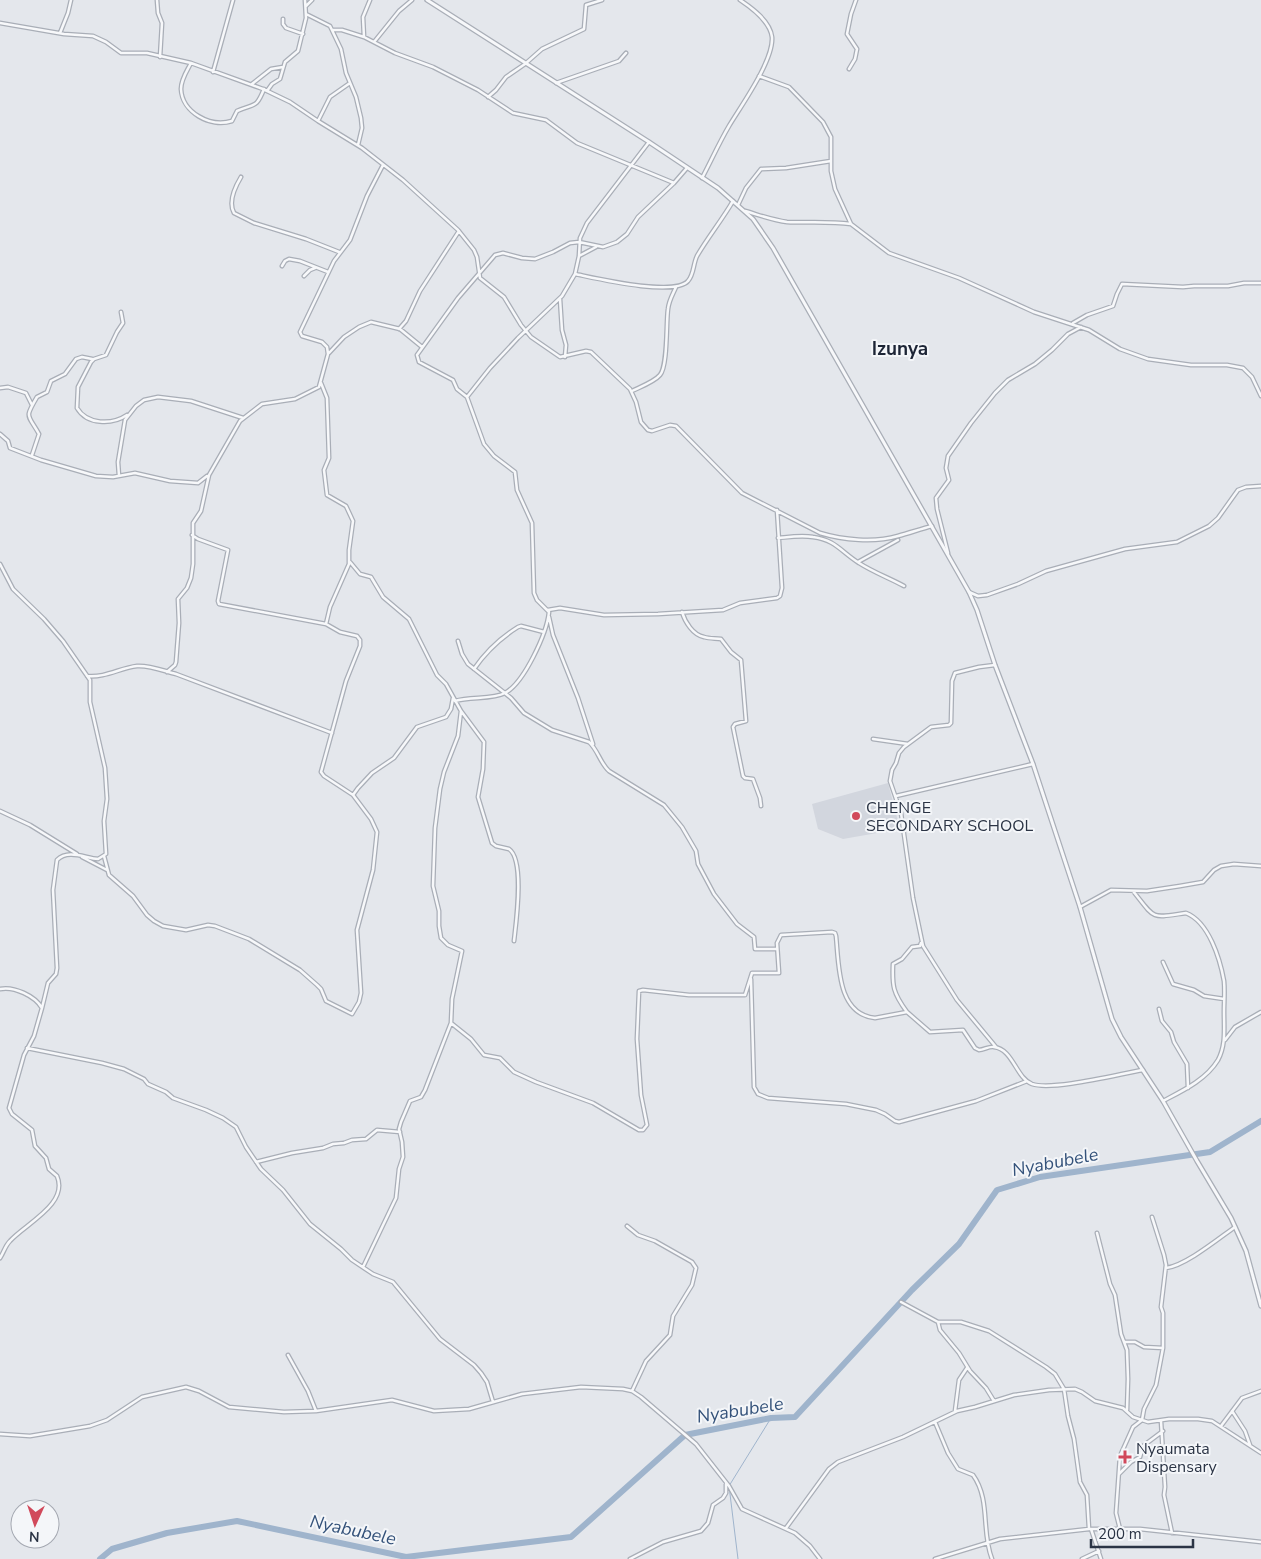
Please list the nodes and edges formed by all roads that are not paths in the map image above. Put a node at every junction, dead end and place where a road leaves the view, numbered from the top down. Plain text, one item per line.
1 (70, 0) edge
2 (157, 0) edge
3 (233, 0) edge
4 (305, 0) edge
5 (312, 0) edge
6 (370, 0) edge
7 (412, 0) edge
8 (427, 0) edge
9 (584, 0) edge
10 (602, 0) edge
11 (740, 0) edge
12 (856, 0) edge
13 (586, 4) junction
14 (306, 6) junction
15 (306, 14) junction
16 (283, 19) dead end
17 (0, 23) edge
18 (333, 30) junction
19 (60, 33) junction
20 (303, 34) junction
21 (364, 37) junction
22 (374, 42) junction
23 (626, 53) dead end
24 (160, 57) junction
25 (190, 63) junction
26 (525, 64) junction
27 (283, 67) junction
28 (849, 69) dead end
29 (213, 72) junction
30 (759, 76) junction
31 (555, 83) junction
32 (350, 84) junction
33 (251, 85) junction
34 (265, 90) junction
35 (488, 96) junction
36 (318, 121) junction
37 (649, 142) junction
38 (358, 145) junction
39 (831, 161) junction
40 (383, 165) junction
41 (631, 166) junction
42 (687, 168) junction
43 (241, 177) dead end
44 (702, 178) junction
45 (674, 184) junction
46 (733, 201) junction
47 (738, 205) junction
48 (745, 211) junction
49 (851, 224) junction
50 (459, 231) junction
51 (579, 242) junction
52 (597, 246) junction
53 (340, 253) junction
54 (579, 256) junction
55 (282, 266) dead end
56 (316, 268) junction
57 (328, 272) junction
58 (574, 274) junction
59 (479, 275) junction
60 (304, 276) dead end
61 (1261, 284) edge
62 (676, 287) junction
63 (560, 299) junction
64 (120, 312) dead end
65 (1071, 324) junction
66 (1081, 326) junction
67 (399, 329) junction
68 (525, 330) junction
69 (422, 347) junction
70 (328, 354) junction
71 (565, 357) junction
72 (94, 359) junction
73 (321, 383) junction
74 (1, 386) edge
75 (632, 391) junction
76 (1261, 396) edge
77 (467, 397) junction
78 (32, 405) junction
79 (128, 414) junction
80 (243, 418) junction
81 (0, 434) edge
82 (32, 456) junction
83 (209, 475) junction
84 (119, 476) junction
85 (1261, 486) edge
86 (777, 510) junction
87 (932, 526) junction
88 (192, 535) junction
89 (778, 538) junction
90 (898, 540) dead end
91 (949, 557) junction
92 (350, 562) junction
93 (858, 562) junction
94 (0, 564) edge
95 (904, 586) dead end
96 (969, 592) junction
97 (548, 610) junction
98 (682, 612) junction
99 (549, 615) junction
100 (326, 624) junction
101 (544, 632) junction
102 (458, 641) dead end
103 (995, 665) junction
104 (474, 668) junction
105 (167, 672) junction
106 (87, 676) junction
107 (504, 693) junction
108 (453, 698) junction
109 (455, 701) junction
110 (461, 712) junction
111 (332, 733) junction
112 (872, 739) dead end
113 (909, 744) junction
114 (593, 746) junction
115 (1033, 764) junction
116 (353, 795) junction
117 (896, 796) junction
118 (761, 806) dead end
119 (0, 811) edge
120 (77, 855) junction
121 (104, 856) junction
122 (1261, 866) edge
123 (107, 870) junction
124 (1133, 891) junction
125 (1080, 907) junction
126 (514, 941) dead end
127 (921, 941) junction
128 (776, 949) junction
129 (1163, 962) dead end
130 (751, 975) junction
131 (0, 989) edge
132 (1224, 999) junction
133 (42, 1008) junction
134 (1160, 1009) dead end
135 (907, 1012) junction
136 (1261, 1012) edge
137 (451, 1023) junction
138 (1225, 1042) junction
139 (996, 1047) junction
140 (27, 1048) junction
141 (1143, 1070) junction
142 (1027, 1081) junction
143 (1188, 1088) junction
144 (1163, 1101) junction
145 (400, 1132) junction
146 (256, 1162) junction
147 (1152, 1217) dead end
148 (627, 1226) dead end
149 (1235, 1227) junction
150 (1097, 1233) dead end
151 (0, 1258) edge
152 (362, 1267) junction
153 (1166, 1268) junction
154 (1259, 1292) edge
155 (901, 1302) dead end
156 (1261, 1306) edge
157 (938, 1322) junction
158 (1125, 1342) junction
159 (1163, 1348) junction
160 (288, 1355) dead end
161 (968, 1368) junction
162 (1064, 1389) junction
163 (632, 1391) junction
164 (1261, 1391) edge
165 (994, 1401) junction
166 (493, 1402) junction
167 (1127, 1410) junction
168 (316, 1411) junction
169 (955, 1411) junction
170 (1232, 1411) junction
171 (1142, 1420) junction
172 (1161, 1421) junction
173 (935, 1422) junction
174 (1221, 1426) junction
175 (1163, 1432) junction
176 (0, 1434) edge
177 (1250, 1447) junction
178 (1261, 1453) edge
179 (1119, 1474) junction
180 (726, 1482) junction
181 (786, 1528) junction
182 (1090, 1529) junction
183 (1120, 1529) junction
184 (1172, 1533) junction
185 (1261, 1542) edge
186 (987, 1544) junction
187 (1099, 1552) junction
188 (630, 1559) edge
189 (820, 1559) edge
190 (935, 1559) edge
191 (992, 1559) edge
192 (1082, 1559) edge
193 (1101, 1559) edge

1 - 19 street
2 - 24 street
3 - 29 street
4 - 14 street
5 - 14 street
6 - 21 street
7 - 22 street
8 - 26 street
9 - 13 street
10 - 13 street
11 - 30 street
12 - 28 street
13 - 26 street
14 - 15 street
15 - 18 street
15 - 20 street
16 - 20 street
17 - 19 street
18 - 21 street
18 - 32 street
19 - 24 street
20 - 27 street
21 - 22 street
22 - 35 street
23 - 31 street
24 - 25 street
25 - 29 street
25 - 34 street
26 - 31 street
26 - 35 street
27 - 33 street
27 - 34 street
29 - 33 street
30 - 39 street
30 - 44 street
31 - 37 street
32 - 36 street
32 - 38 street
33 - 34 street
34 - 36 street
35 - 41 street
36 - 38 street
37 - 41 street
37 - 42 street
38 - 40 street
39 - 47 street
39 - 49 street
40 - 50 street
40 - 53 street
41 - 45 street
41 - 51 street
42 - 44 street
42 - 45 street
43 - 53 street
44 - 46 street
45 - 52 street
46 - 47 street
46 - 62 street
47 - 48 street
48 - 49 street
48 - 87 street
49 - 65 street
50 - 59 street
50 - 67 street
51 - 52 street
51 - 54 street
51 - 59 street
52 - 54 street
53 - 57 street
54 - 58 street
55 - 56 street
56 - 57 street
56 - 60 street
57 - 70 street
58 - 62 street
58 - 63 street
59 - 68 street
59 - 69 street
61 - 65 street
62 - 75 street
63 - 68 street
63 - 71 street
64 - 72 street
65 - 66 street
66 - 76 street
66 - 91 street
67 - 69 street
67 - 70 street
68 - 71 street
68 - 77 street
69 - 77 street
70 - 73 street
71 - 75 street
72 - 78 street
72 - 79 street
73 - 80 street
73 - 92 street
74 - 78 street
75 - 86 street
77 - 97 street
78 - 82 street
79 - 80 street
79 - 84 street
80 - 83 street
81 - 82 street
82 - 84 street
83 - 84 street
83 - 88 street
85 - 96 street
86 - 87 street
86 - 89 street
87 - 91 street
88 - 100 street
88 - 105 street
89 - 93 street
89 - 98 street
90 - 93 street
91 - 96 street
92 - 100 street
92 - 108 street
93 - 95 street
94 - 106 street
96 - 103 street
97 - 98 street
97 - 99 street
98 - 118 street
99 - 101 street
99 - 114 street
100 - 111 street
101 - 104 street
101 - 107 street
102 - 104 street
103 - 113 street
103 - 115 street
104 - 107 street
105 - 106 street
105 - 111 street
106 - 121 street
107 - 109 street
107 - 114 street
108 - 109 street
108 - 116 street
109 - 110 street
110 - 126 street
110 - 137 street
111 - 116 street
112 - 113 street
113 - 117 street
114 - 128 street
115 - 117 street
115 - 125 street
116 - 123 street
117 - 127 street
119 - 120 street
120 - 121 street
120 - 123 street
120 - 133 street
121 - 123 street
122 - 124 street
124 - 125 street
124 - 132 street
125 - 141 street
127 - 135 street
127 - 139 street
128 - 130 street
128 - 135 street
129 - 132 street
130 - 137 street
130 - 142 street
131 - 133 street
132 - 138 street
133 - 140 street
134 - 143 street
135 - 139 street
136 - 138 street
137 - 145 street
138 - 143 street
139 - 142 street
140 - 146 street
140 - 151 street
141 - 142 street
141 - 144 street
143 - 144 street
144 - 149 street
145 - 146 street
145 - 152 street
146 - 152 street
147 - 153 street
148 - 163 street
149 - 153 street
149 - 154 street
150 - 158 street
152 - 166 street
153 - 159 street
154 - 156 street
155 - 157 street
157 - 161 street
157 - 162 street
158 - 159 street
158 - 167 street
159 - 171 street
160 - 168 street
161 - 165 street
161 - 169 street
162 - 165 street
162 - 167 street
162 - 182 street
163 - 166 street
163 - 180 street
164 - 170 street
165 - 169 street
166 - 168 street
167 - 171 street
168 - 176 street
169 - 173 street
170 - 174 street
170 - 177 street
171 - 172 street
171 - 179 street
172 - 174 street
172 - 175 street
173 - 181 street
173 - 186 street
174 - 177 street
175 - 179 street
175 - 184 street
177 - 178 street
179 - 183 street
180 - 181 street
180 - 188 street
181 - 189 street
182 - 183 street
182 - 186 street
182 - 187 street
183 - 184 street
184 - 185 street
186 - 190 street
186 - 191 street
187 - 192 street
187 - 193 street

